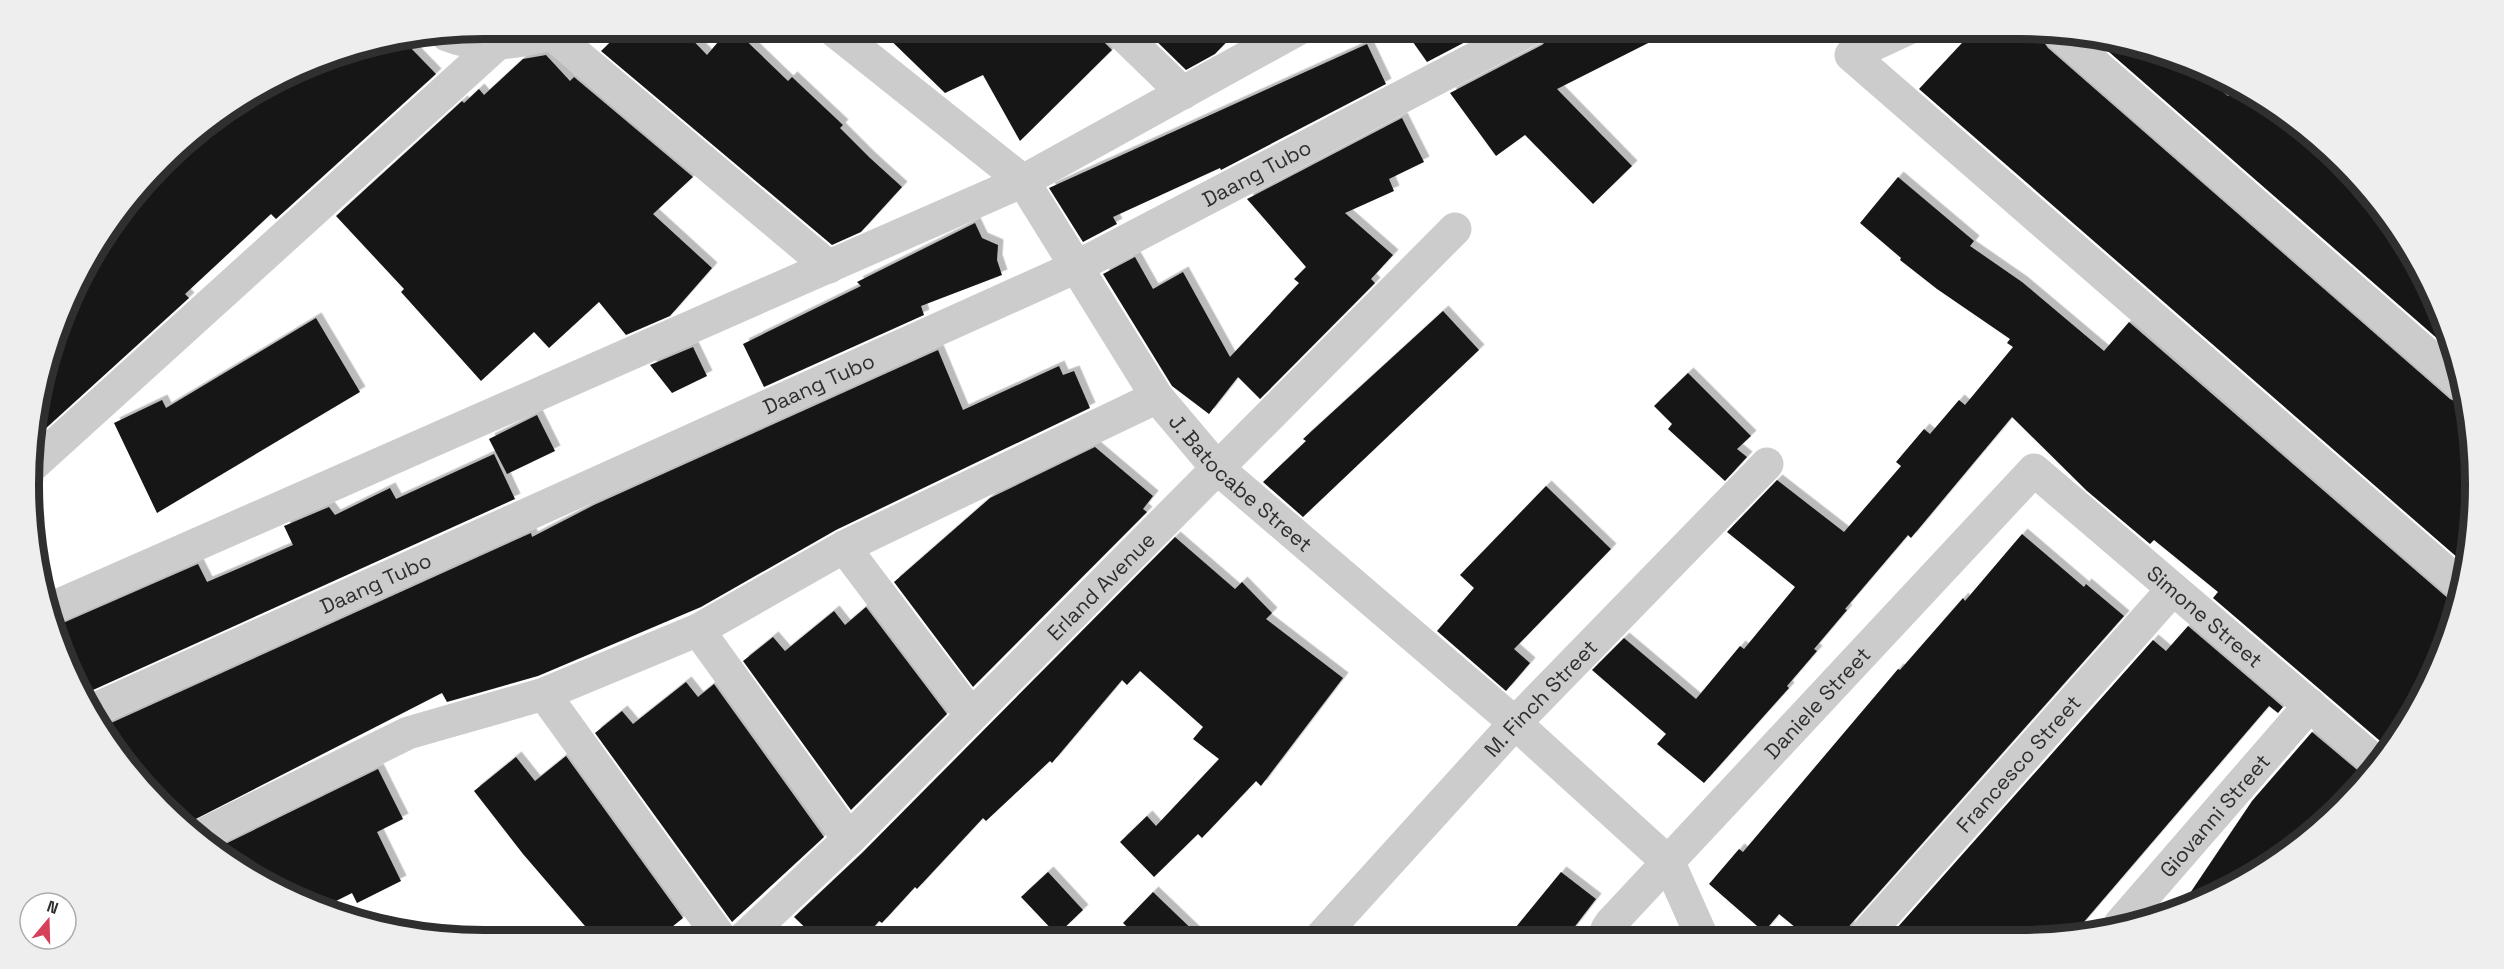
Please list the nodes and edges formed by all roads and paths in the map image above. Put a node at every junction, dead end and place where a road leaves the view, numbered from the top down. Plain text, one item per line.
1 (527, 39) edge
2 (558, 39) edge
3 (844, 39) edge
4 (1128, 39) edge
5 (1280, 39) edge
6 (1512, 39) edge
7 (1885, 39) edge
8 (465, 40) edge
9 (2069, 42) edge
10 (496, 45) junction
11 (1184, 93) junction
12 (1023, 181) junction
13 (1455, 229) dead end
14 (829, 267) junction
15 (1076, 267) junction
16 (2452, 377) edge
17 (1156, 397) junction
18 (40, 459) edge
19 (1767, 464) dead end
20 (1217, 468) junction
21 (2034, 470) joint
22 (844, 548) junction
23 (2454, 579) edge
24 (2173, 589) junction
25 (56, 606) edge
26 (698, 630) junction
27 (544, 694) junction
28 (2310, 705) junction
29 (99, 707) edge
30 (971, 715) junction
31 (1515, 723) junction
32 (2371, 758) edge
33 (207, 833) edge
34 (849, 839) junction
35 (1662, 856) junction
36 (2126, 917) edge
37 (715, 930) edge
38 (753, 930) edge
39 (1327, 930) edge
40 (1607, 930) edge
41 (1698, 930) edge
42 (1870, 930) edge

1 - 10 street
2 - 14 street
3 - 12 street, J. Batocabe Street
4 - 11 street
5 - 11 street
6 - 15 street, Daang Tubo
7 - 23 street
8 - 10 street
9 - 16 street
10 - 18 street
11 - 12 street
12 - 14 street
12 - 15 street, J. Batocabe Street
13 - 20 street, Erland Avenue
14 - 25 street
15 - 17 street, J. Batocabe Street
15 - 29 street, Daang Tubo
17 - 20 street, J. Batocabe Street
17 - 22 street
19 - 31 street, M. Finch Street
20 - 30 street, Erland Avenue
20 - 31 street, J. Batocabe Street
21 - 24 street, Simone Street
21 - 35 street, Daniele Street
22 - 26 street
22 - 30 street
24 - 28 street, Simone Street
24 - 42 street, Francesco Street
26 - 27 street
26 - 34 street
27 - 33 street
27 - 37 street
28 - 32 street, Simone Street
28 - 36 street, Giovanni Street
30 - 34 street, Erland Avenue
31 - 35 street, J. Batocabe Street
31 - 39 street, M. Finch Street
34 - 38 street, Erland Avenue
35 - 40 street, Daniele Street
35 - 41 street

